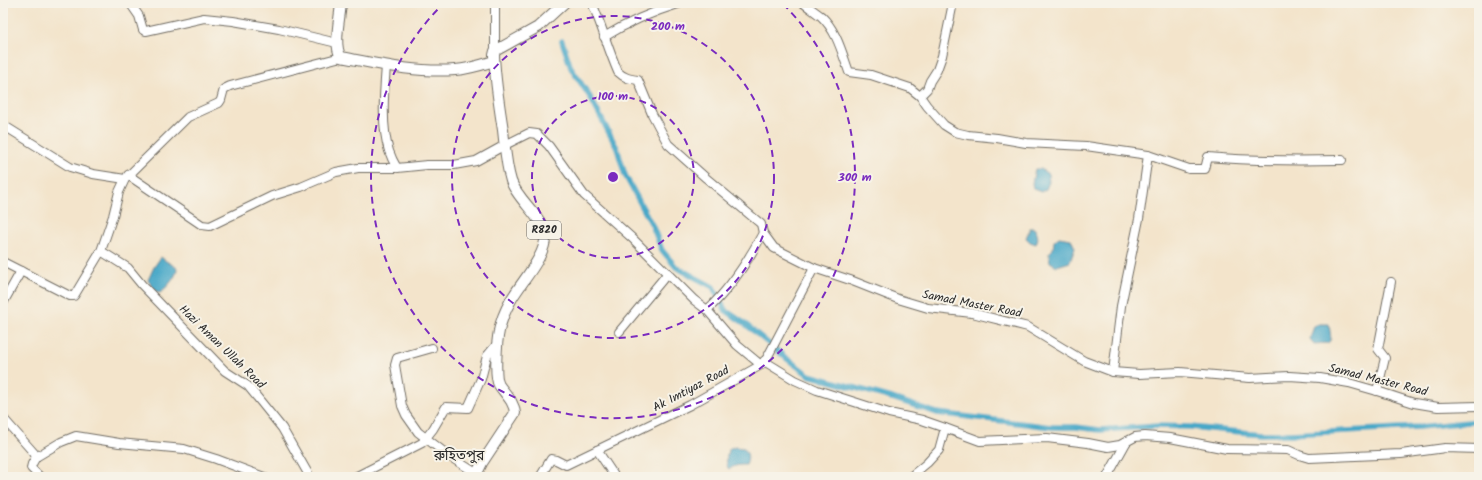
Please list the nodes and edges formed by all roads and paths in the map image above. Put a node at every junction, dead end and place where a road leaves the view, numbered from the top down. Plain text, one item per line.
1 (130, 3) edge
2 (341, 3) edge
3 (495, 3) edge
4 (564, 3) edge
5 (592, 3) edge
6 (681, 3) edge
7 (803, 3) edge
8 (953, 3) edge
9 (604, 37) junction
10 (337, 43) junction
11 (495, 51) junction
12 (341, 57) junction
13 (494, 61) junction
14 (386, 66) junction
15 (920, 96) junction
16 (3, 125) edge
17 (505, 145) junction
18 (1148, 155) junction
19 (1342, 160) dead end
20 (397, 168) junction
21 (127, 177) junction
22 (764, 233) junction
23 (101, 251) junction
24 (3, 262) edge
25 (814, 268) junction
26 (21, 271) junction
27 (668, 273) junction
28 (1391, 282) dead end
29 (3, 303) edge
30 (707, 310) junction
31 (619, 332) dead end
32 (497, 344) junction
33 (432, 348) dead end
34 (764, 361) junction
35 (1113, 372) junction
36 (1377, 390) junction
37 (1479, 406) edge
38 (3, 418) edge
39 (944, 428) junction
40 (427, 437) junction
41 (1128, 441) junction
42 (1479, 449) edge
43 (597, 450) junction
44 (36, 458) junction
45 (476, 475) edge
46 (40, 477) edge
47 (264, 477) edge
48 (310, 477) edge
49 (355, 477) edge
50 (540, 477) edge
51 (615, 477) edge
52 (910, 477) edge
53 (1107, 477) edge

1 - 10 street
2 - 10 main road
3 - 11 street
4 - 11 main road
5 - 9 street, Samad Master Road
6 - 9 street
7 - 15 street
8 - 15 street
9 - 22 street, Samad Master Road
10 - 12 main road
11 - 13 main road, R820
12 - 14 main road
12 - 21 street
13 - 14 main road
13 - 17 main road, R820
14 - 20 street
15 - 18 street
16 - 21 street
17 - 20 street
17 - 27 street
17 - 32 main road, R820
18 - 19 street
18 - 35 street
20 - 21 street
21 - 23 street
22 - 25 street, Samad Master Road
22 - 30 street
23 - 26 street
23 - 48 street, Hazi Aman Ullah Road
24 - 26 street
25 - 34 street
25 - 35 street, Samad Master Road
26 - 29 street
27 - 30 street
27 - 31 street
28 - 36 street
30 - 34 street
32 - 40 street
32 - 45 main road, R820
33 - 40 street
34 - 39 street
34 - 43 street, Ak Imtiyaz Road
35 - 36 street, Samad Master Road
36 - 37 street, Samad Master Road
38 - 44 street
39 - 41 street
39 - 52 street
40 - 45 street
40 - 49 street
41 - 42 street
41 - 53 street
43 - 50 street, Ak Imtiyaz Road
43 - 51 street
44 - 46 street
44 - 47 street

